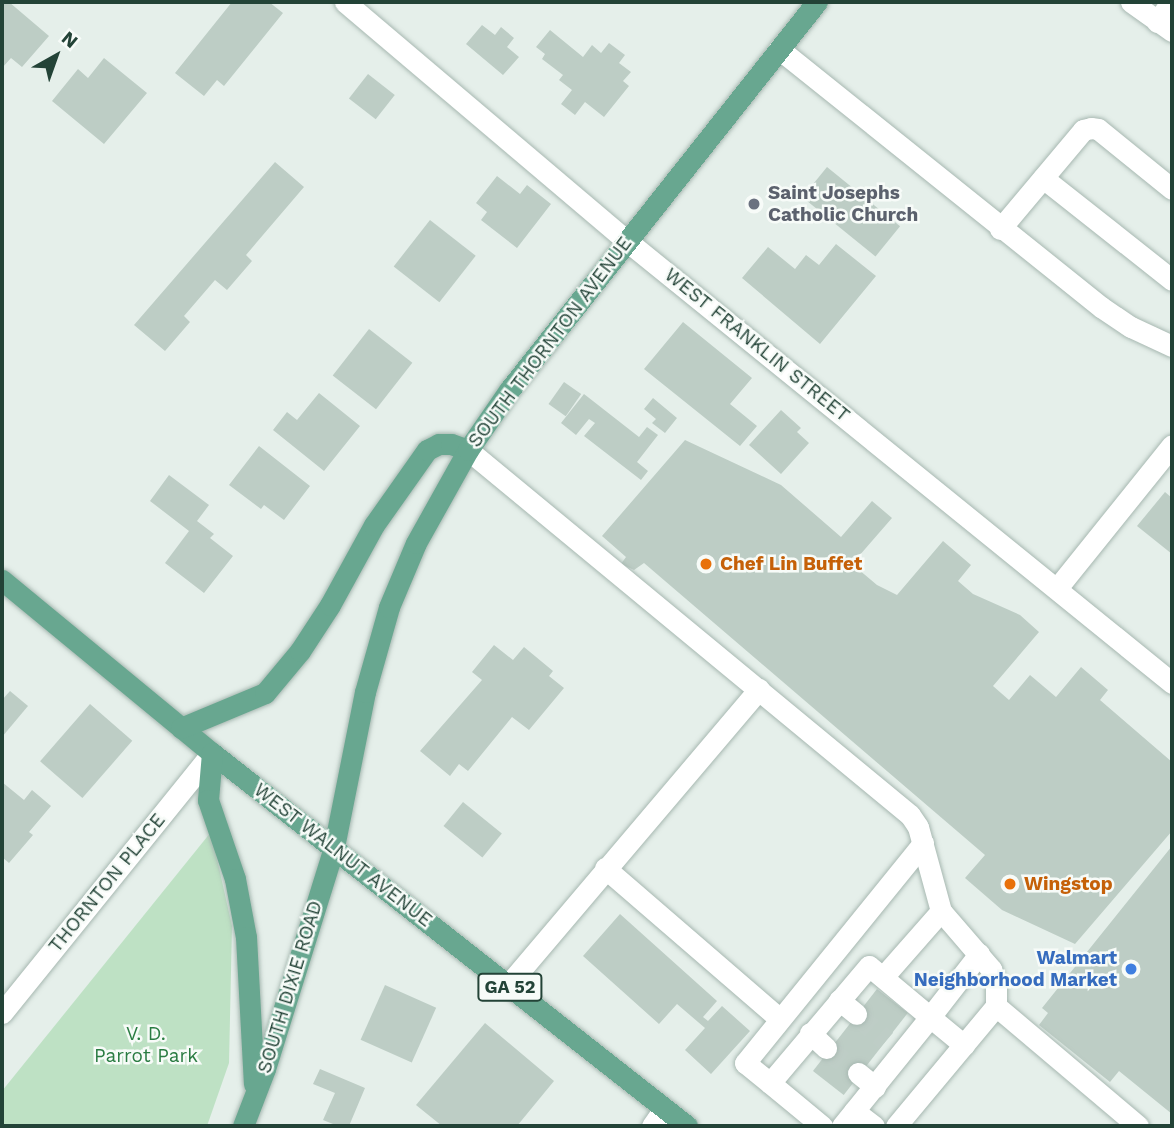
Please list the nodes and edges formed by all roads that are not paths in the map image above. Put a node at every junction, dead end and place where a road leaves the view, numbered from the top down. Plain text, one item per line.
1 (345, 2) edge
2 (817, 2) edge
3 (1131, 2) edge
4 (1171, 2) edge
5 (1164, 27) edge
6 (779, 49) junction
7 (1043, 178) junction
8 (1172, 189) edge
9 (1000, 229) junction
10 (627, 241) junction
11 (1172, 280) edge
12 (1172, 346) edge
13 (1172, 445) edge
14 (468, 450) junction
15 (2, 580) edge
16 (1058, 587) junction
17 (1172, 683) edge
18 (759, 689) junction
19 (181, 728) junction
20 (212, 753) junction
21 (923, 843) junction
22 (334, 847) junction
23 (605, 868) junction
24 (942, 911) junction
25 (979, 954) junction
26 (883, 977) junction
27 (508, 985) junction
28 (996, 1006) junction
29 (2, 1013) edge
30 (930, 1017) junction
31 (780, 1019) junction
32 (810, 1034) junction
33 (964, 1045) junction
34 (826, 1048) tunnel mouth
35 (770, 1083) junction
36 (255, 1097) junction
37 (664, 1108) junction
38 (848, 1119) edge
39 (243, 1126) edge
40 (652, 1126) edge
41 (687, 1126) edge
42 (822, 1126) edge
43 (874, 1126) edge
44 (896, 1126) edge
45 (1138, 1126) edge

1 - 10 street, WEST FRANKLIN STREET
2 - 6 main road, SOUTH THORNTON AVENUE
3 - 5 street
4 - 5 street
6 - 9 street
6 - 10 main road, SOUTH THORNTON AVENUE
7 - 8 street
7 - 9 street
7 - 11 street
9 - 12 street
10 - 14 main road, SOUTH THORNTON AVENUE
10 - 16 street, WEST FRANKLIN STREET
13 - 16 street
14 - 18 street
14 - 19 main road
14 - 22 main road, SOUTH THORNTON AVENUE
15 - 19 main road, WEST WALNUT AVENUE / GA 52
16 - 17 street, WEST FRANKLIN STREET
18 - 21 street
18 - 23 street
19 - 20 main road, WEST WALNUT AVENUE / GA 52
20 - 22 main road, WEST WALNUT AVENUE / GA 52
20 - 29 street, THORNTON PLACE
20 - 36 main road
21 - 24 street
21 - 31 street
22 - 27 main road, WEST WALNUT AVENUE / GA 52
22 - 36 main road, SOUTH DIXIE ROAD
23 - 27 street
23 - 31 street
24 - 25 street
24 - 26 street
25 - 28 street
25 - 30 street
26 - 30 street
26 - 32 street
27 - 37 main road, WEST WALNUT AVENUE / GA 52
28 - 33 street
28 - 45 street
30 - 33 street
30 - 38 street
31 - 35 street
32 - 34 street
32 - 35 street
33 - 44 street
35 - 42 street
36 - 39 main road, SOUTH DIXIE ROAD
37 - 40 street
37 - 41 main road, WEST WALNUT AVENUE / GA 52
38 - 43 street

